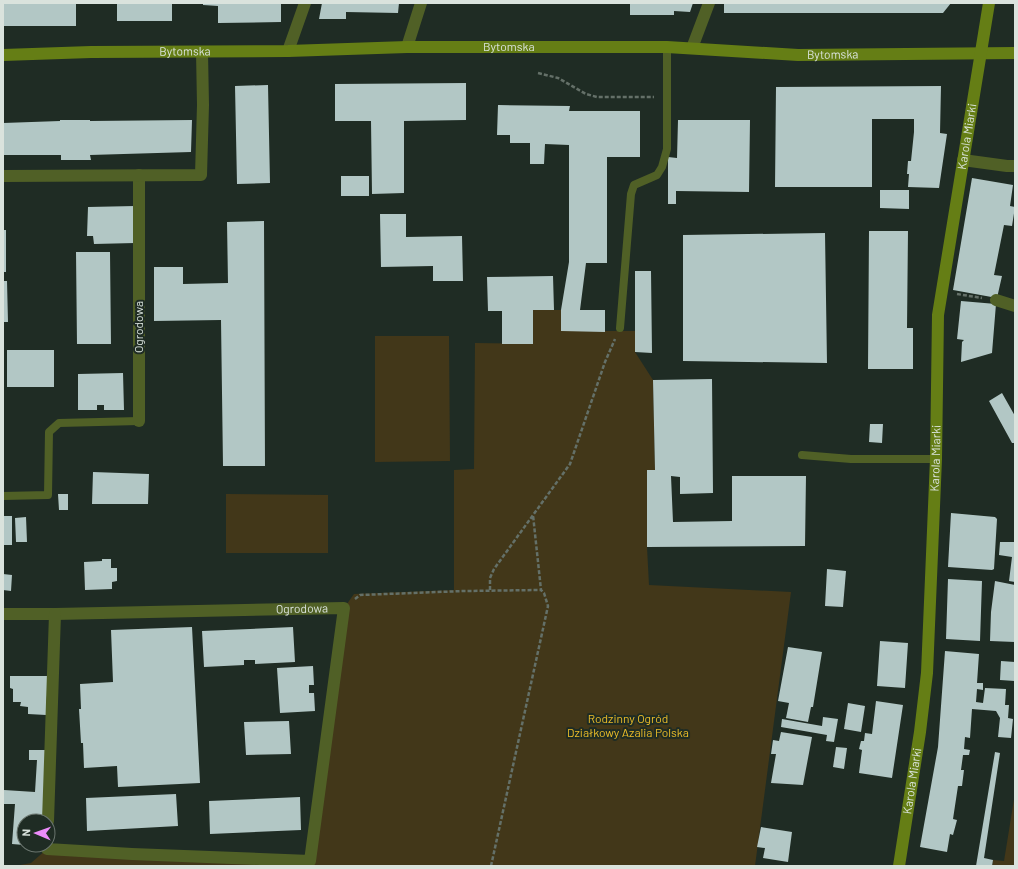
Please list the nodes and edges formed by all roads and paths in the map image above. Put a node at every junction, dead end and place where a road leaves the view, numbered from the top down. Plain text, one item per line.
1 (305, 3) edge
2 (421, 3) edge
3 (709, 3) edge
4 (989, 3) edge
5 (407, 47) junction
6 (667, 47) junction
7 (692, 48) junction
8 (288, 51) junction
9 (202, 52) junction
10 (981, 52) junction
11 (1015, 53) edge
12 (3, 55) edge
13 (538, 73) dead end
14 (667, 97) junction
15 (963, 160) junction
16 (1015, 166) edge
17 (139, 175) junction
18 (3, 176) edge
19 (951, 293) dead end
20 (996, 300) joint
21 (1015, 306) edge
22 (620, 328) joint
23 (139, 421) joint
24 (802, 455) dead end
25 (936, 459) junction
26 (3, 496) edge
27 (533, 515) junction
28 (490, 590) junction
29 (541, 590) junction
30 (344, 608) junction
31 (3, 614) edge
32 (55, 614) junction
33 (48, 813) edge
34 (56, 850) edge
35 (491, 866) edge
36 (900, 866) edge

1 - 8 street
2 - 5 street
3 - 7 street
4 - 10 street, Karola Miarki
5 - 6 street, Bytomska
5 - 8 street, Bytomska
6 - 7 street, Bytomska
6 - 14 lane
7 - 10 street, Bytomska
8 - 9 street, Bytomska
9 - 12 street, Bytomska
9 - 17 street
10 - 11 street, Bytomska
10 - 15 street, Karola Miarki
13 - 14 path
14 - 22 lane
15 - 16 street
15 - 25 street, Karola Miarki
17 - 18 street
17 - 23 street, Ogrodowa
19 - 20 path
20 - 21 street
22 - 27 path
23 - 26 lane, Ogrodowa
24 - 25 lane
25 - 36 street, Karola Miarki
27 - 28 path
27 - 29 path
28 - 29 path
28 - 30 path
29 - 35 path
30 - 32 street, Ogrodowa
30 - 34 street, Ogrodowa
31 - 32 street, Ogrodowa
32 - 33 street

